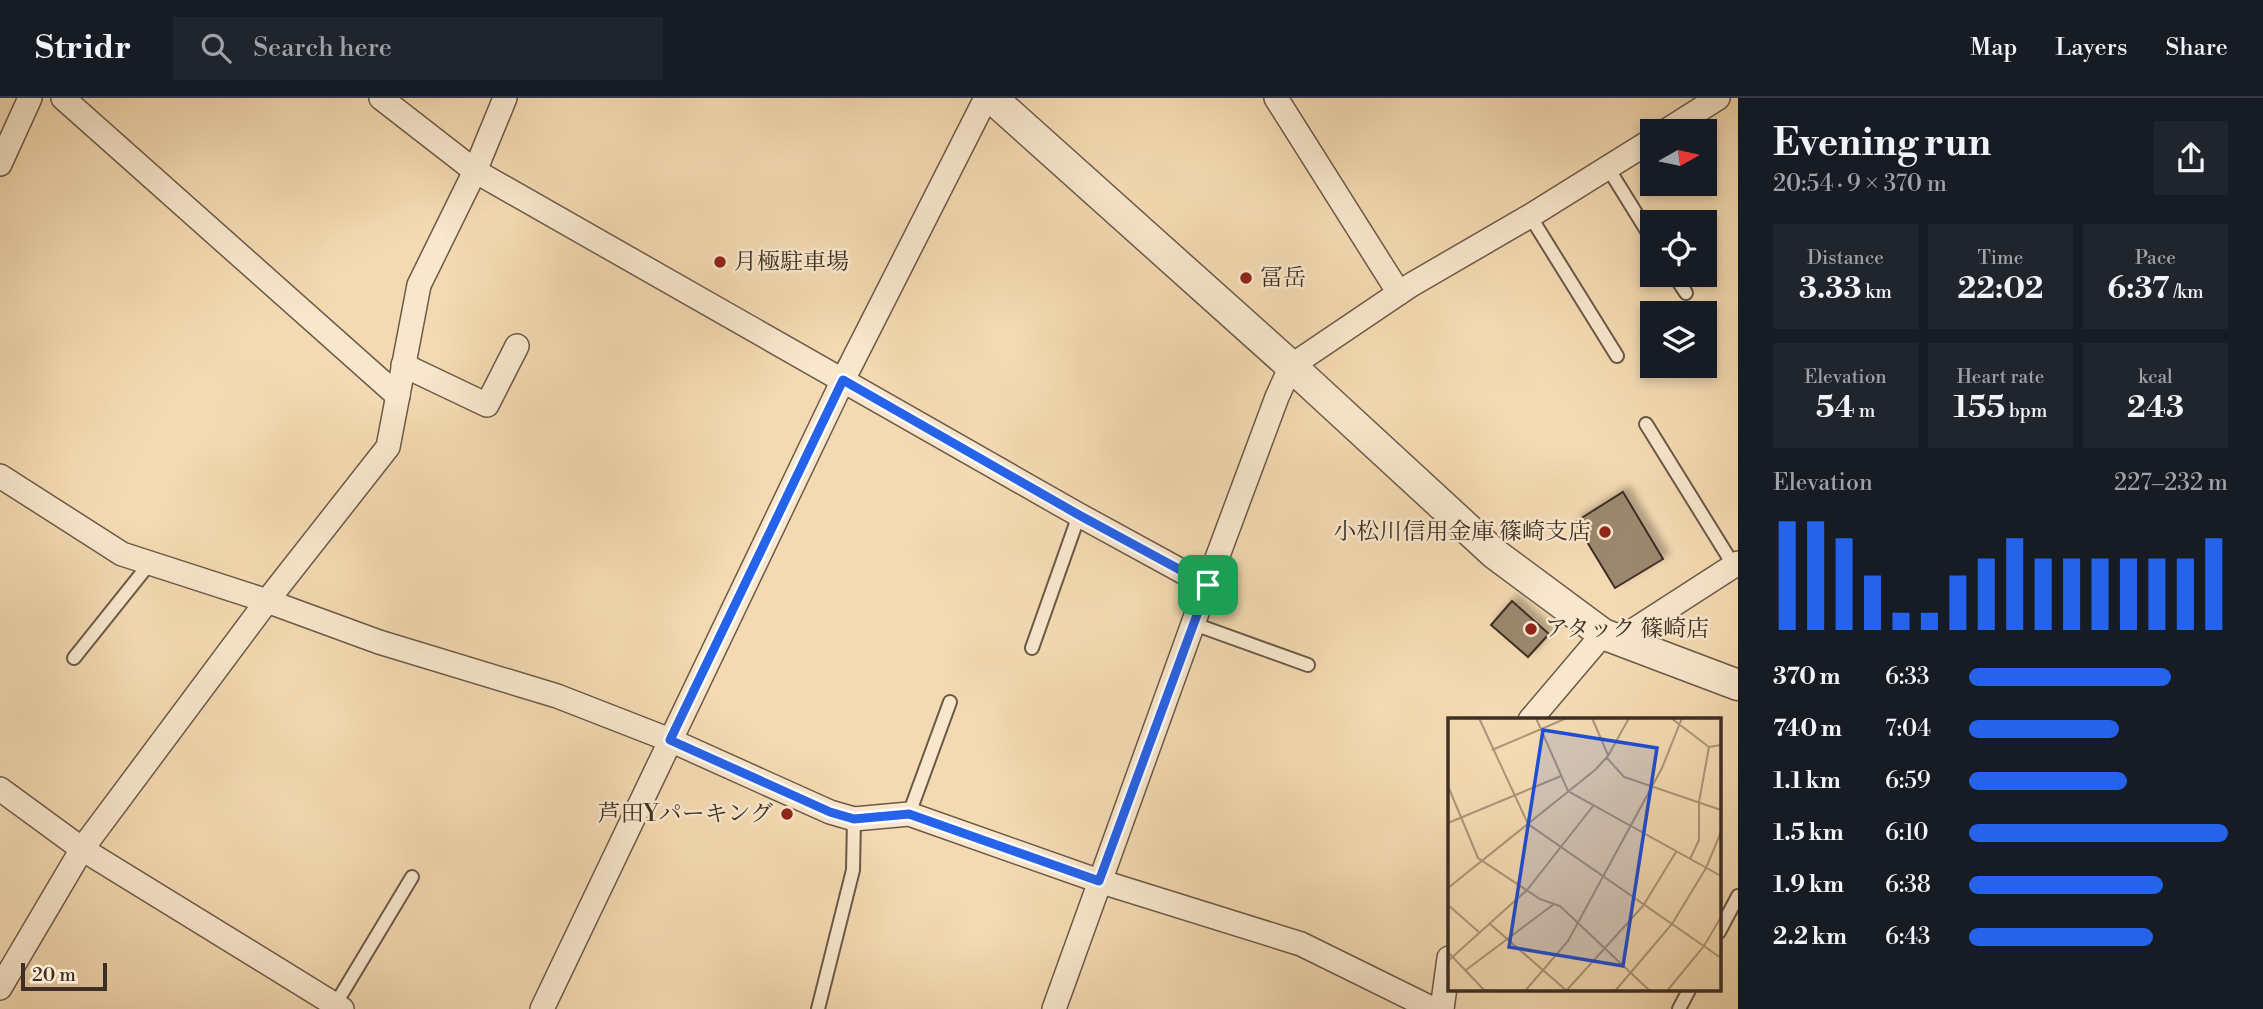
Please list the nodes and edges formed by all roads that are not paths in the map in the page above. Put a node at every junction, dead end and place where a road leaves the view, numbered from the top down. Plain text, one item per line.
1 (30, 98) edge
2 (63, 98) edge
3 (381, 98) edge
4 (505, 98) edge
5 (986, 98) edge
6 (992, 98) edge
7 (1276, 98) edge
8 (1718, 98) edge
9 (1685, 119) edge
10 (1640, 148) edge
11 (0, 164) edge
12 (1608, 168) junction
13 (475, 171) junction
14 (1530, 216) junction
15 (1640, 220) edge
16 (1682, 287) edge
17 (1399, 293) junction
18 (1686, 293) dead end
19 (517, 346) dead end
20 (1617, 356) dead end
21 (403, 365) junction
22 (1290, 366) junction
23 (843, 380) junction
24 (398, 396) junction
25 (1647, 424) dead end
26 (0, 476) edge
27 (1079, 515) junction
28 (150, 563) junction
29 (1736, 564) edge
30 (1208, 585) junction
31 (267, 601) junction
32 (1194, 624) junction
33 (1610, 637) junction
34 (1032, 648) dead end
35 (74, 658) dead end
36 (1308, 665) dead end
37 (1738, 685) edge
38 (950, 702) dead end
39 (1532, 718) edge
40 (670, 740) junction
41 (0, 789) edge
42 (909, 814) junction
43 (854, 819) junction
44 (82, 849) junction
45 (412, 877) dead end
46 (1099, 881) junction
47 (1738, 895) edge
48 (1720, 930) edge
49 (1448, 965) edge
50 (0, 988) edge
51 (1688, 992) edge
52 (338, 1007) edge
53 (542, 1009) edge
54 (818, 1009) edge
55 (1054, 1009) edge
56 (1433, 1009) edge
57 (1442, 1009) edge
58 (1679, 1009) edge

1 - 11 street
2 - 24 street
3 - 13 street
4 - 13 street
5 - 23 street
6 - 22 street
7 - 17 street
8 - 9 street
10 - 12 street
12 - 14 street
12 - 15 lane
13 - 21 street
13 - 23 street
14 - 17 street
14 - 20 lane
16 - 18 lane
17 - 22 street
19 - 21 street
21 - 24 street
22 - 30 street
22 - 33 street
23 - 27 street
23 - 40 street
24 - 31 street
25 - 29 lane
26 - 28 street
27 - 30 street
27 - 34 lane
28 - 31 street
28 - 35 lane
29 - 33 street
30 - 32 street
31 - 40 street
31 - 44 street
32 - 36 lane
32 - 46 street
33 - 37 street
33 - 39 street
38 - 42 lane
40 - 43 street
40 - 53 street
41 - 44 street
42 - 43 street
42 - 46 street
43 - 54 lane
44 - 50 street
44 - 52 street
45 - 52 lane
46 - 55 street
46 - 56 street
47 - 48 lane
49 - 57 street
51 - 58 lane

